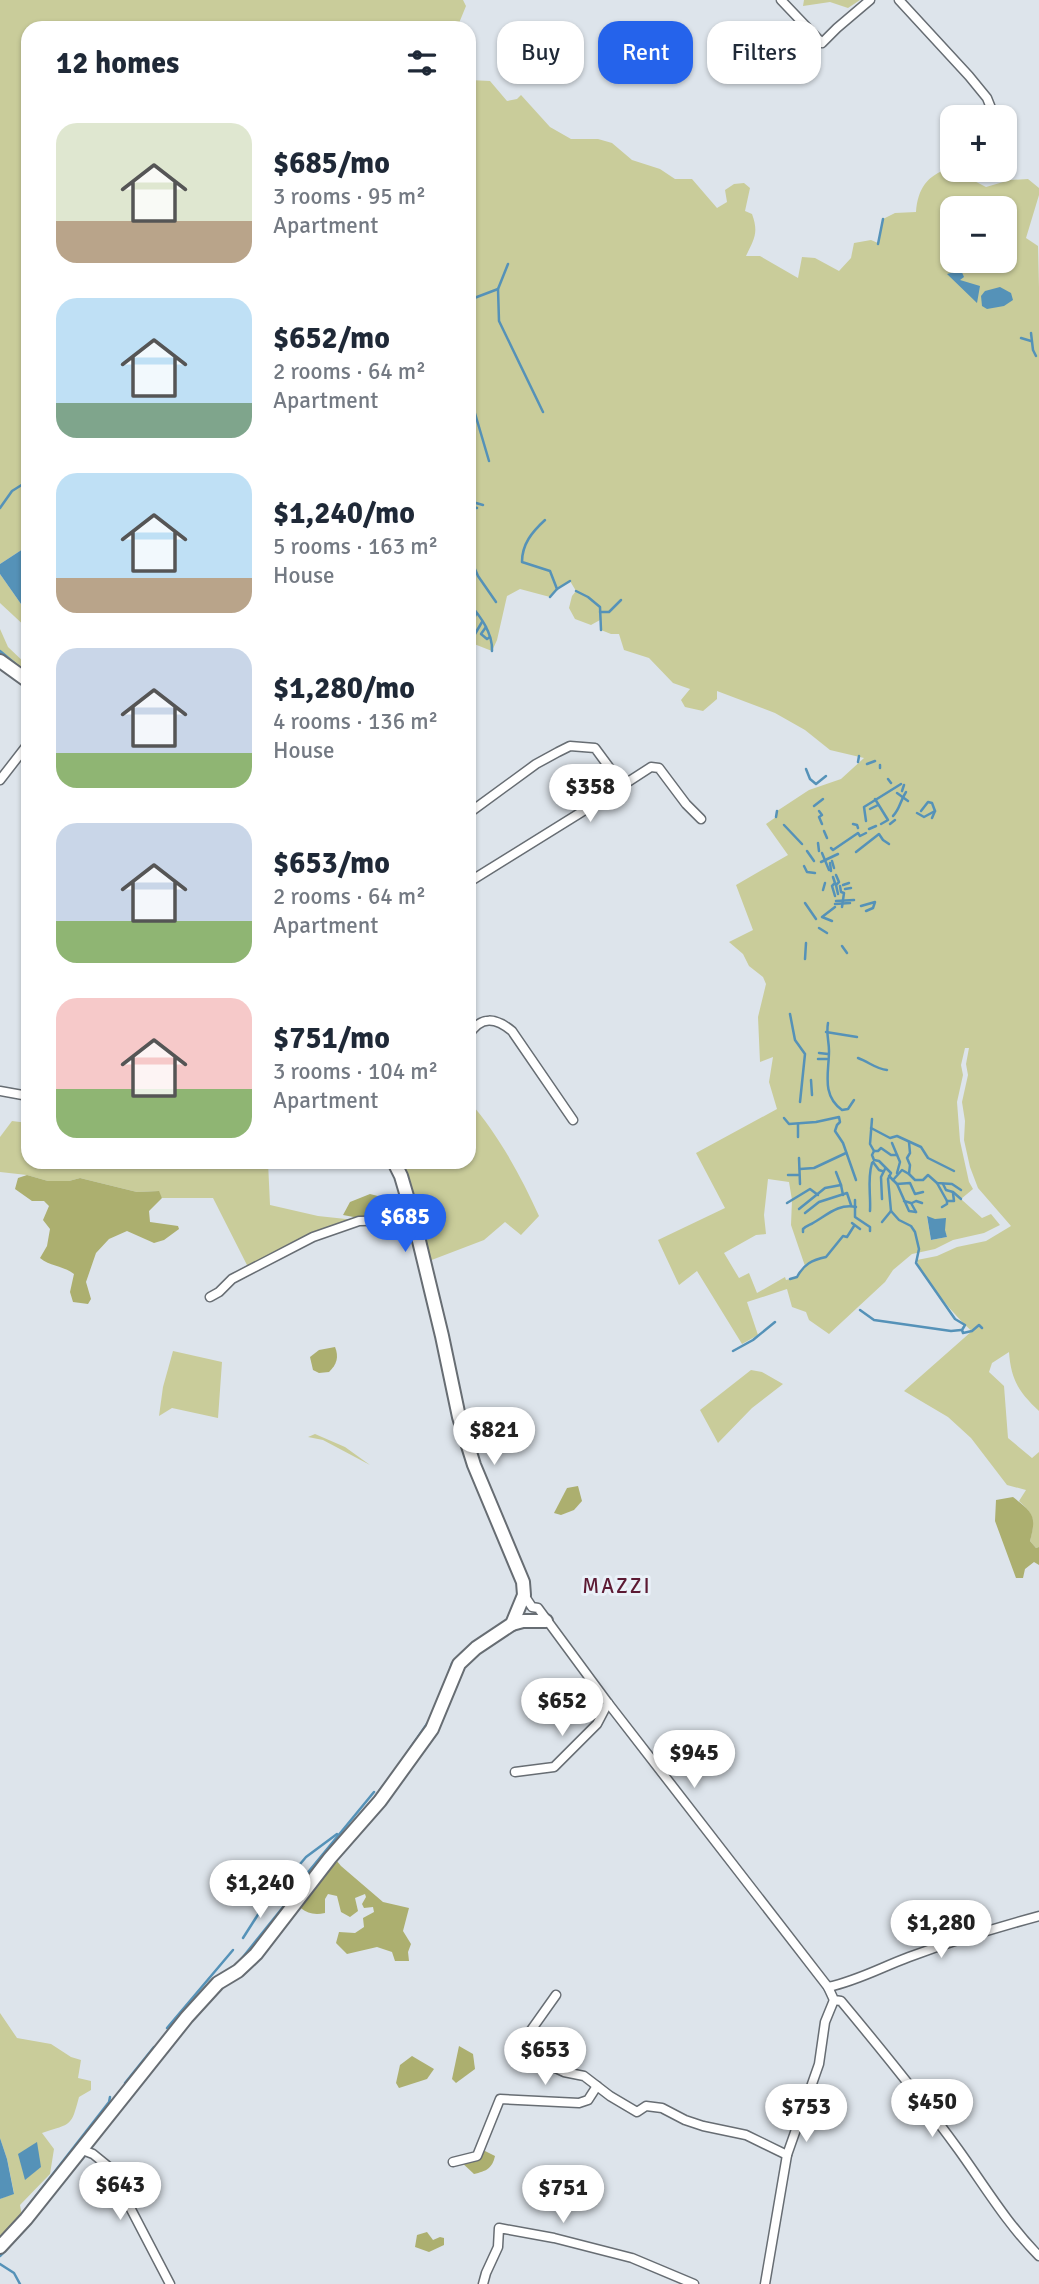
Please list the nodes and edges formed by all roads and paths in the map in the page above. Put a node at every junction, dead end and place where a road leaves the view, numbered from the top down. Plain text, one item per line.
1 (781, 0) edge
2 (870, 0) edge
3 (899, 0) edge
4 (990, 105) edge
5 (0, 660) edge
6 (21, 676) edge
7 (21, 753) edge
8 (0, 780) edge
9 (623, 786) junction
10 (476, 808) edge
11 (701, 819) dead end
12 (476, 878) edge
13 (476, 1026) edge
14 (0, 1091) edge
15 (21, 1095) edge
16 (573, 1121) dead end
17 (398, 1169) edge
18 (414, 1220) junction
19 (210, 1297) dead end
20 (524, 1595) junction
21 (546, 1621) junction
22 (512, 1624) junction
23 (608, 1703) junction
24 (515, 1772) dead end
25 (1039, 1916) edge
26 (828, 1987) junction
27 (556, 1995) dead end
28 (834, 2000) junction
29 (597, 2087) junction
30 (80, 2149) junction
31 (787, 2155) junction
32 (453, 2162) dead end
33 (0, 2247) edge
34 (1039, 2256) edge
35 (170, 2284) edge
36 (484, 2284) edge
37 (694, 2284) edge
38 (765, 2284) edge

1 - 2 street
3 - 4 street
5 - 6 street
7 - 8 street
9 - 10 street
9 - 11 street
9 - 12 street
13 - 16 street
14 - 15 street
17 - 18 street
18 - 19 street
18 - 20 street
20 - 21 street
20 - 22 street
21 - 22 street
21 - 23 street
22 - 30 street
23 - 24 street
23 - 26 street
25 - 26 street
26 - 28 street
27 - 29 street
28 - 31 street
28 - 34 street
29 - 31 street
29 - 32 street
30 - 33 street
30 - 35 street
31 - 38 street
36 - 37 street

